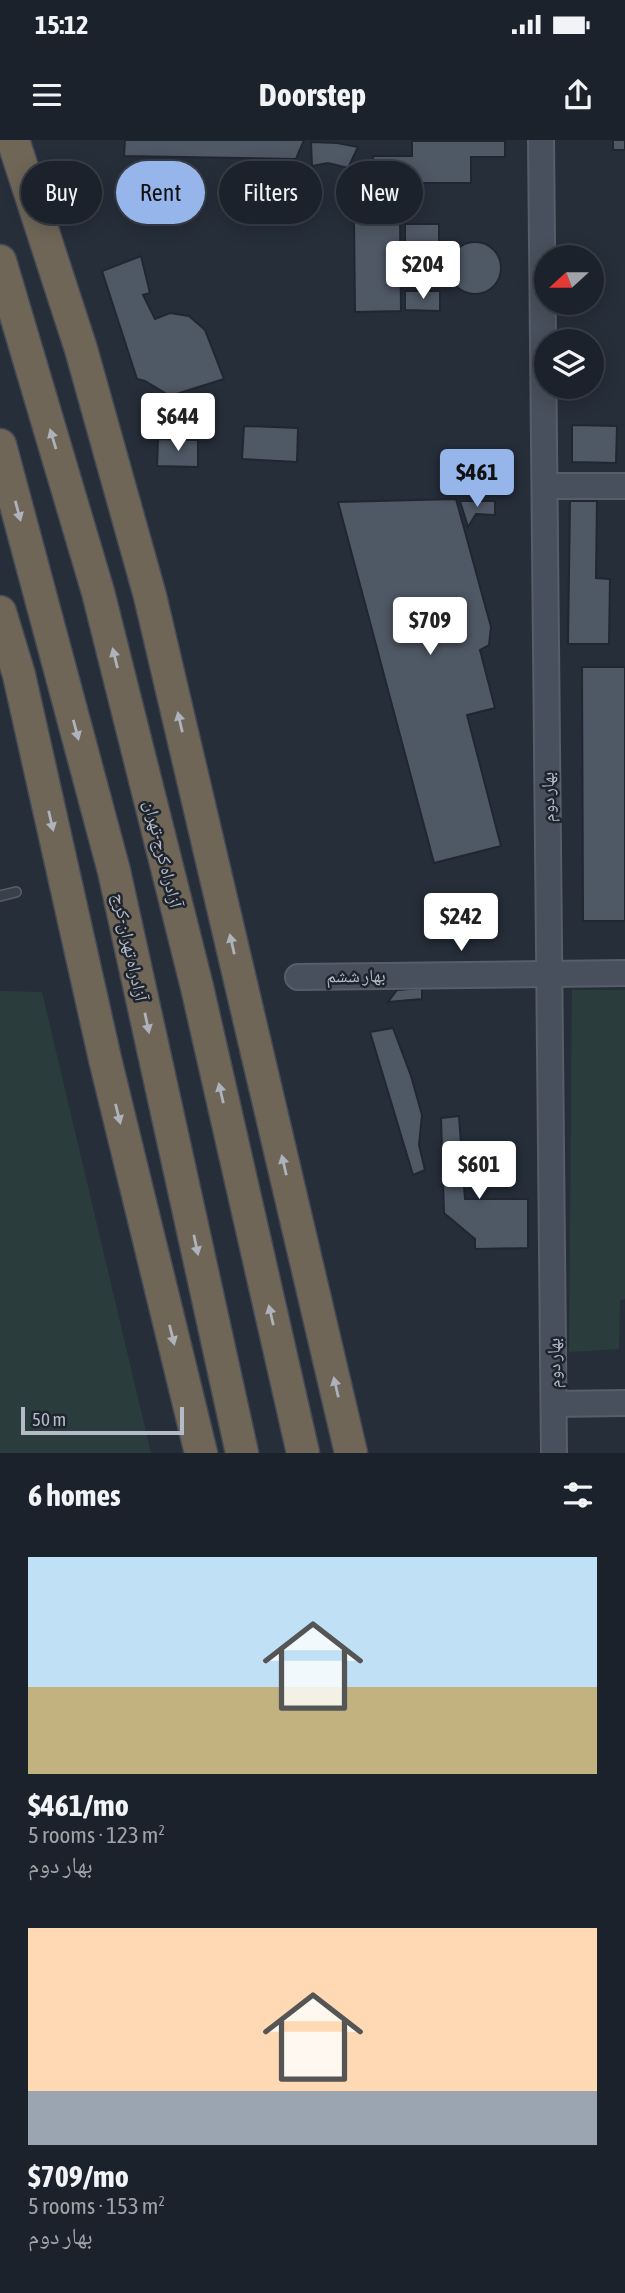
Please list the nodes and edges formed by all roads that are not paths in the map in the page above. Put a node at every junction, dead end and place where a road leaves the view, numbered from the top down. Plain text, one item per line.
1 (13, 140) edge
2 (541, 140) edge
3 (0, 261) edge
4 (0, 444) edge
5 (545, 486) junction
6 (625, 486) edge
7 (0, 612) edge
8 (16, 892) dead end
9 (0, 896) edge
10 (625, 973) edge
11 (550, 974) junction
12 (298, 977) dead end
13 (625, 1403) edge
14 (554, 1404) junction
15 (201, 1453) edge
16 (242, 1453) edge
17 (303, 1453) edge
18 (351, 1453) edge
19 (554, 1453) edge

18 -> 1 highway
2 - 5 street, بهار دوم
17 -> 3 highway, آزادراه کرج-تهران
4 -> 16 highway, آزادراه تهران-کرج
5 - 6 street
5 - 11 street, بهار دوم
7 -> 15 highway
8 - 9 lane
10 - 11 street, بهار ششم
11 - 12 street, بهار ششم
11 - 14 street, بهار دوم
13 - 14 street
14 - 19 street, بهار دوم

